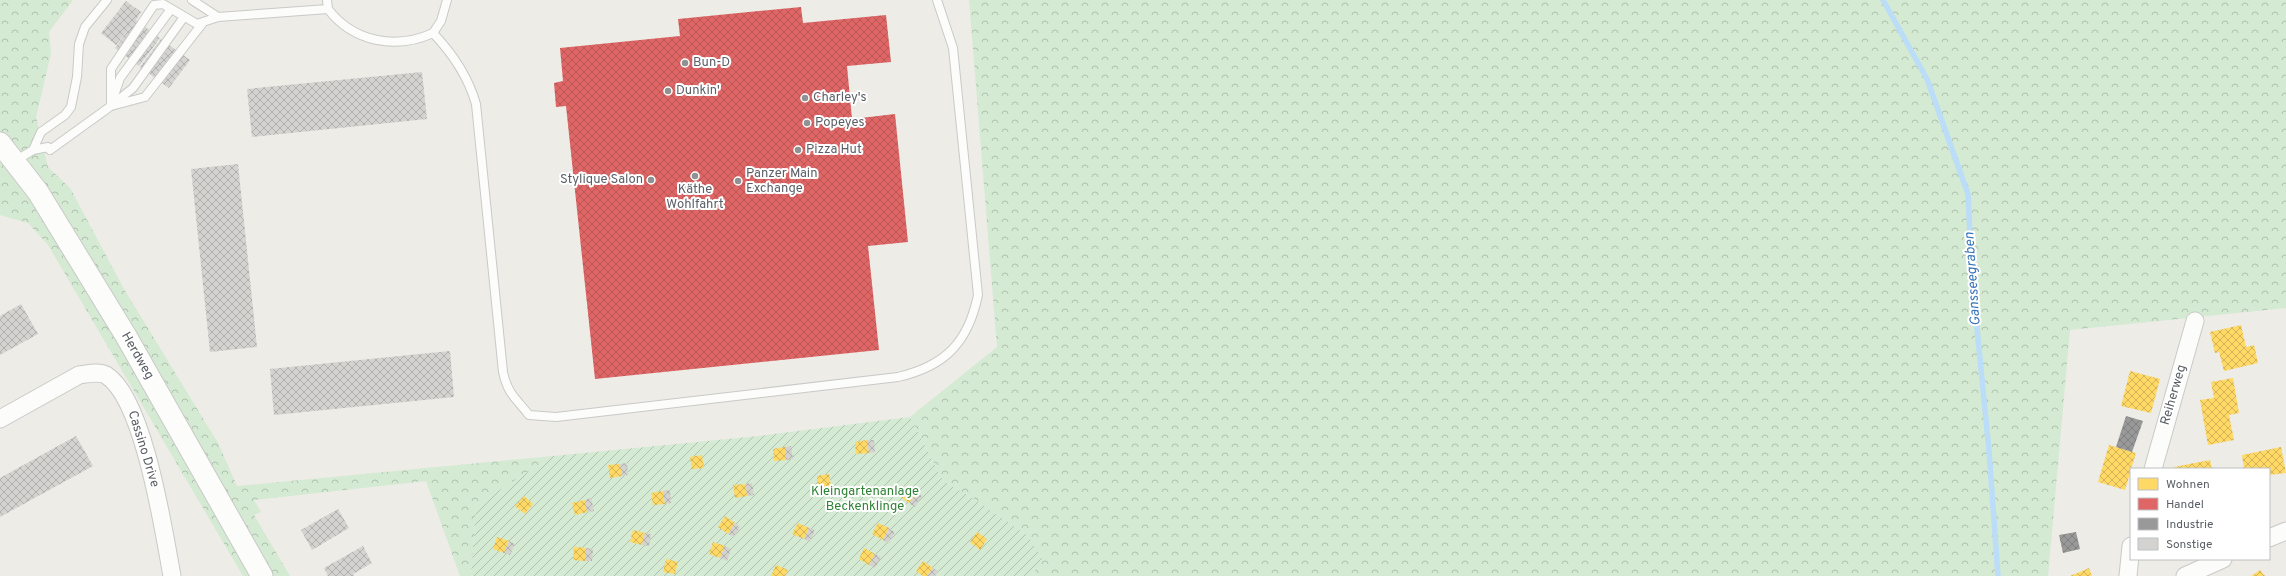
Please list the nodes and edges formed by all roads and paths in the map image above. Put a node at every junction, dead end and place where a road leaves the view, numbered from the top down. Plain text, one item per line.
1 (107, 0) edge
2 (192, 0) edge
3 (327, 0) edge
4 (447, 0) edge
5 (937, 0) edge
6 (171, 9) junction
7 (328, 9) junction
8 (184, 17) junction
9 (218, 17) junction
10 (202, 24) junction
11 (433, 33) junction
12 (111, 106) junction
13 (0, 143) edge
14 (33, 150) junction
15 (15, 161) junction
16 (2195, 320) dead end
17 (0, 419) edge
18 (2153, 468) edge
19 (2130, 556) edge
20 (2221, 560) edge
21 (172, 576) edge
22 (262, 576) edge
23 (2128, 576) edge
24 (2185, 576) edge

1 - 14 lane
2 - 9 lane
3 - 7 lane
4 - 11 lane
5 - 11 lane
6 - 8 lane
6 - 12 lane
6 - 12 lane
7 - 9 lane
7 - 11 lane
8 - 10 lane
8 - 12 lane
9 - 10 lane
10 - 12 lane
12 - 14 lane
13 - 15 street, Herdweg
14 - 15 lane
15 - 22 street, Herdweg
16 - 18 street, Reiherweg
17 - 21 street, Cassino Drive
19 - 23 street
20 - 24 street

